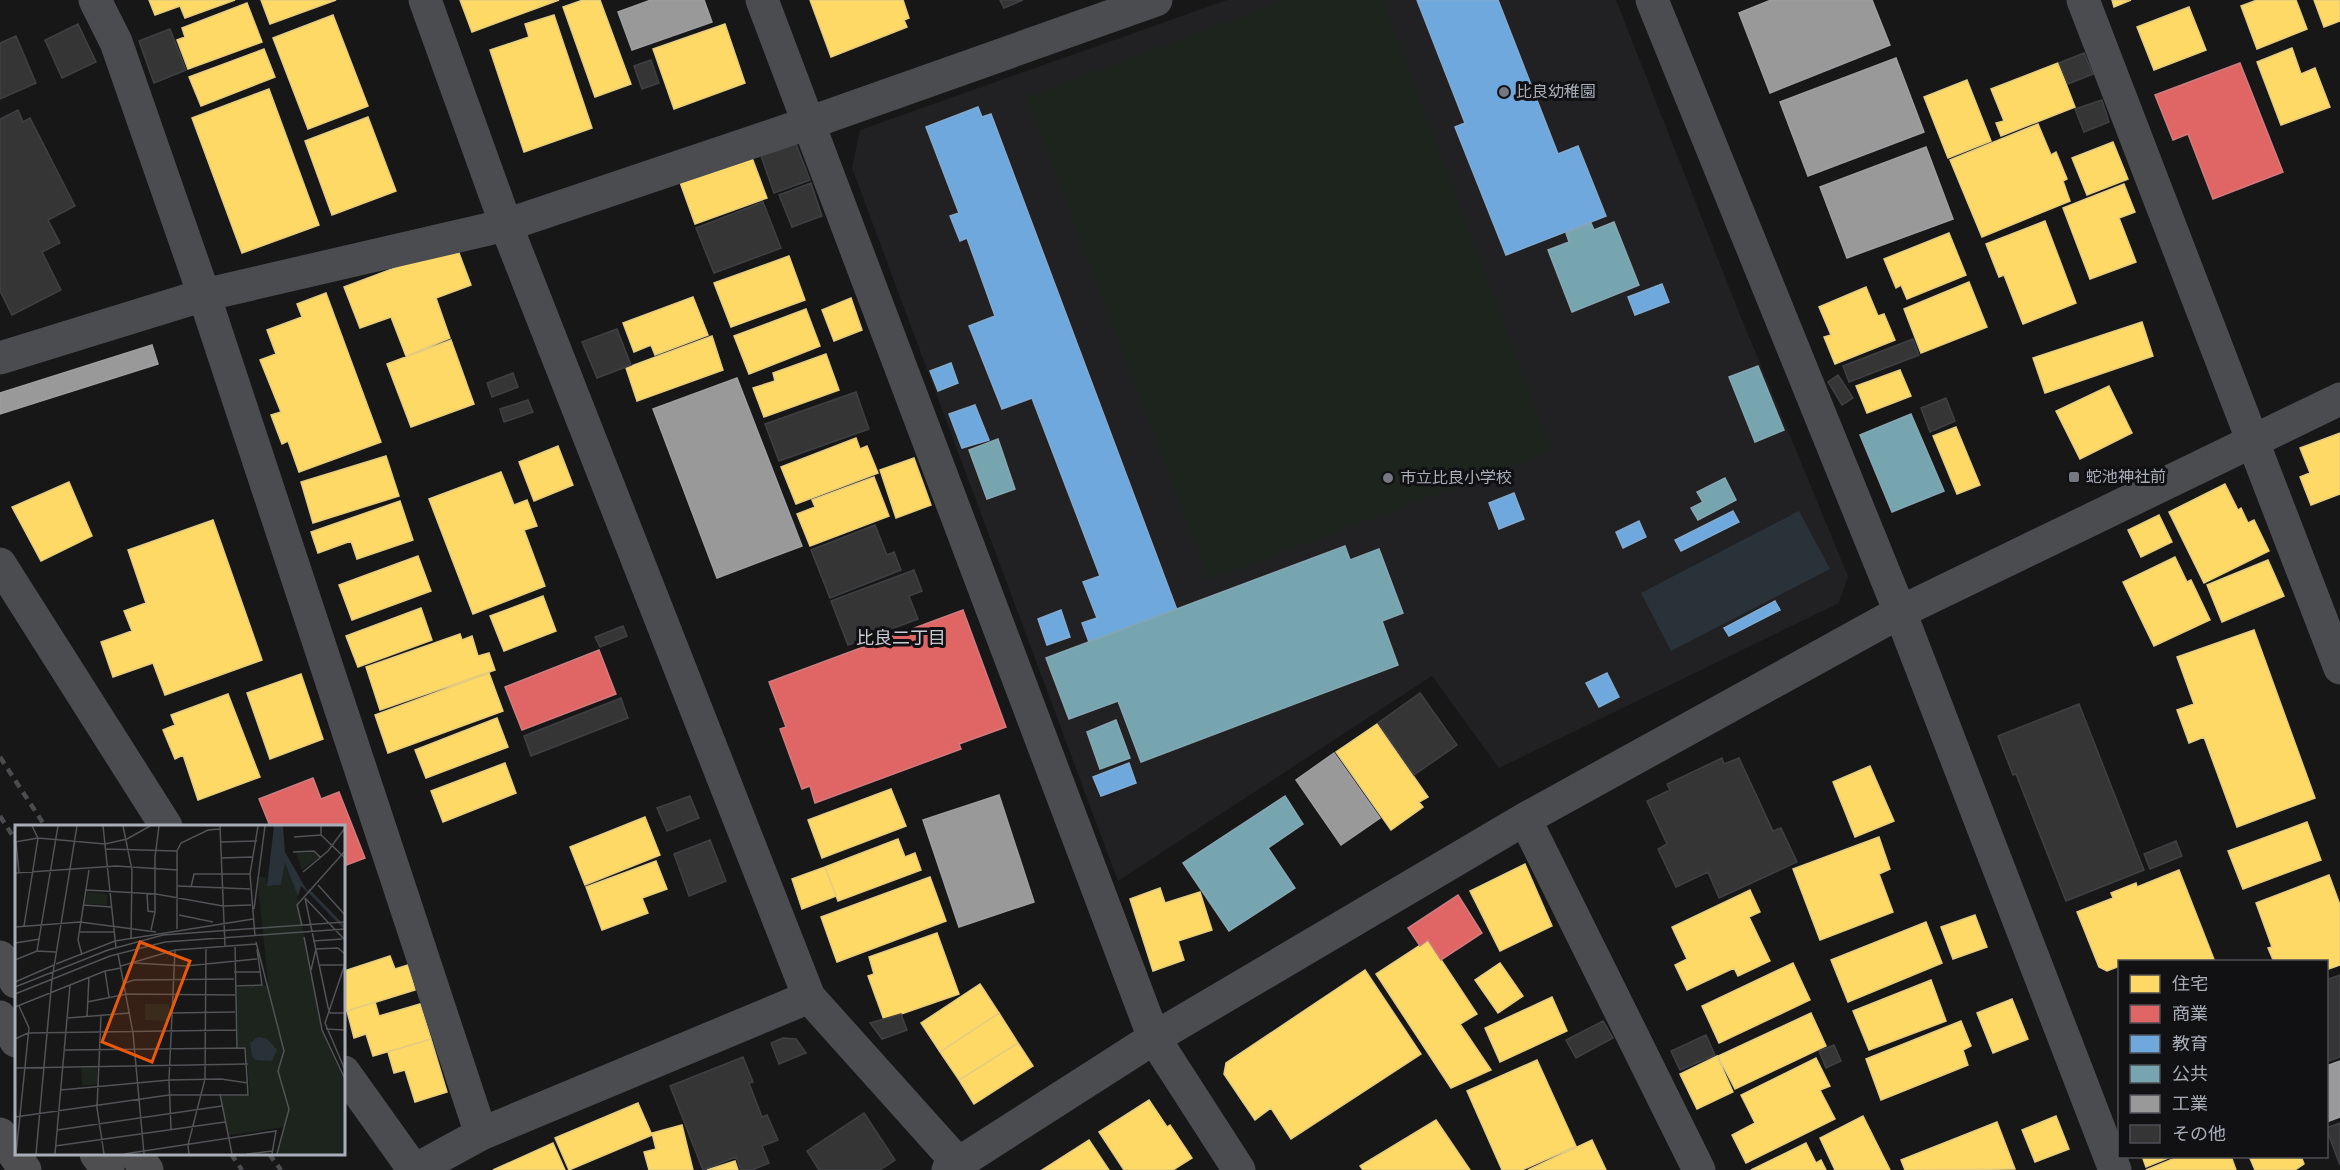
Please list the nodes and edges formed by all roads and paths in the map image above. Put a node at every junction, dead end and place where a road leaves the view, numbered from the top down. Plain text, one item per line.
1 (95, 0) edge
2 (425, 0) edge
3 (762, 0) edge
4 (1156, 0) edge
5 (1652, 0) edge
6 (2083, 0) edge
7 (807, 123) junction
8 (506, 225) junction
9 (204, 295) junction
10 (0, 358) edge
11 (2340, 399) edge
12 (2253, 443) junction
13 (0, 564) edge
14 (1900, 612) junction
15 (2340, 668) edge
16 (1525, 819) junction
17 (165, 825) edge
18 (0, 957) edge
19 (15, 980) edge
20 (809, 997) junction
21 (0, 1017) edge
22 (1154, 1038) junction
23 (15, 1040) edge
24 (345, 1073) edge
25 (0, 1134) edge
26 (481, 1134) junction
27 (97, 1155) edge
28 (136, 1155) edge
29 (953, 1167) edge
30 (25, 1170) edge
31 (108, 1170) edge
32 (147, 1170) edge
33 (415, 1170) edge
34 (1239, 1170) edge
35 (1699, 1170) edge
36 (2115, 1170) edge

1 - 9 street
2 - 8 street
3 - 7 street
4 - 7 street
5 - 14 street
6 - 12 street
7 - 8 street
7 - 22 street
8 - 9 street
8 - 20 street
9 - 10 street
9 - 26 street
11 - 12 street
12 - 14 street
12 - 15 street
13 - 17 street
14 - 16 street
14 - 36 street
16 - 22 street
16 - 35 street
18 - 19 highway
20 - 26 street
20 - 29 street
21 - 23 highway
22 - 29 street
22 - 34 street
24 - 33 street
25 - 30 highway
26 - 33 street
27 - 31 highway
28 - 32 highway

